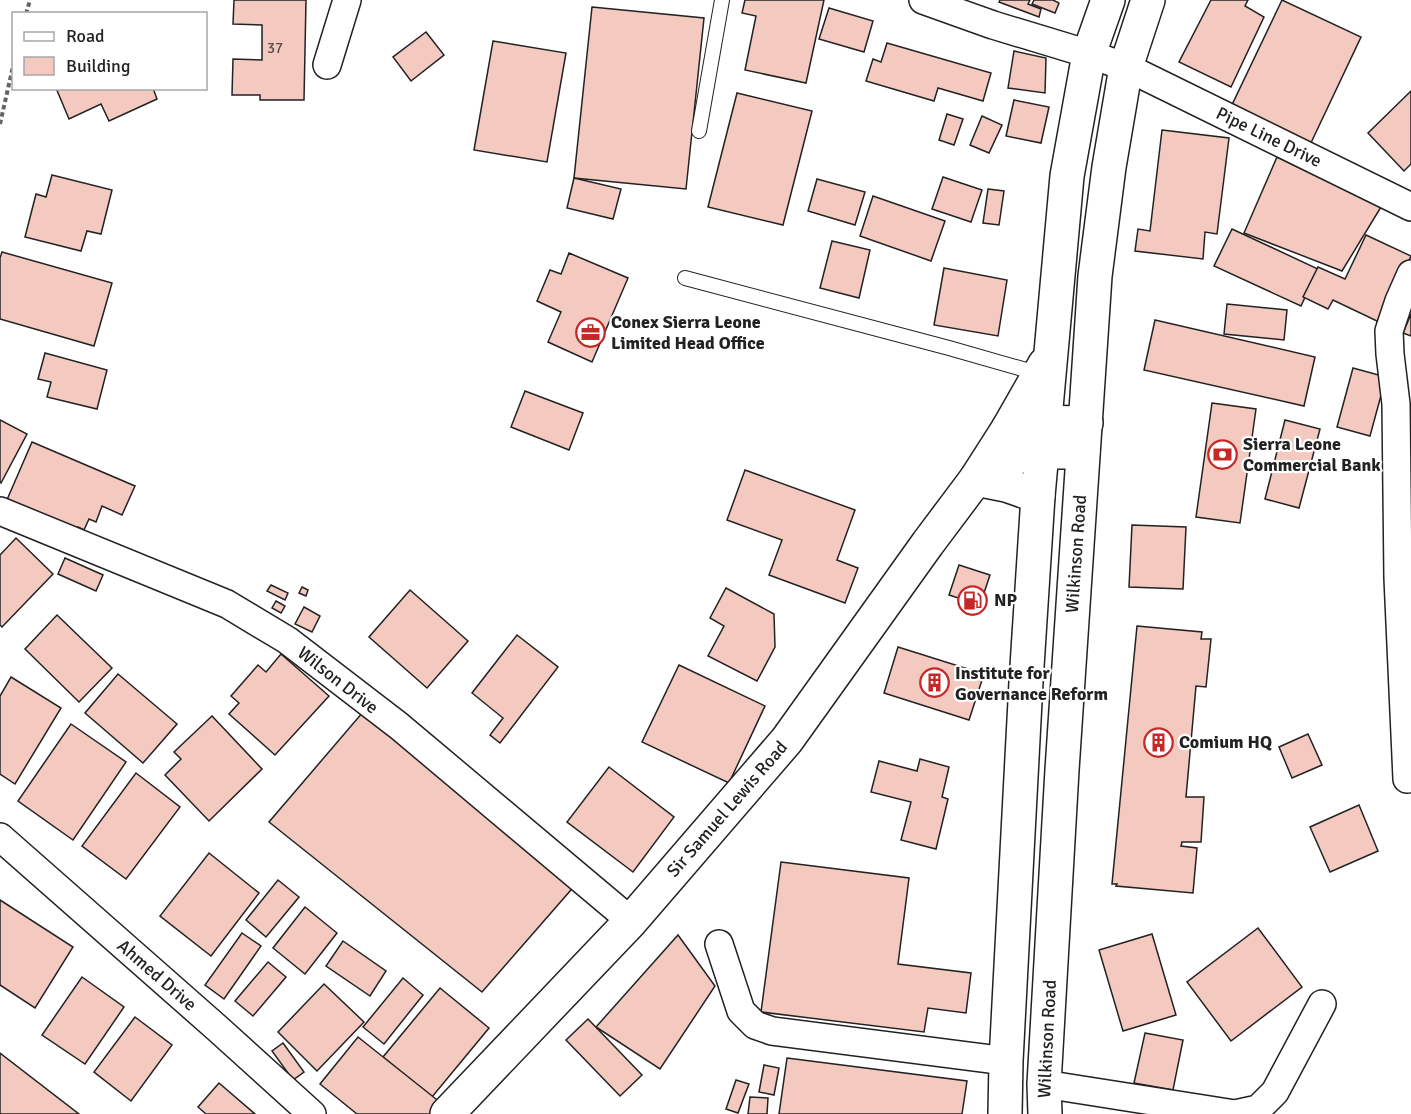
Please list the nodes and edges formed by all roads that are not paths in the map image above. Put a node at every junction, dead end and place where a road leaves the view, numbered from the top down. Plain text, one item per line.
1 (347, 0) edge
2 (722, 0) edge
3 (923, 0) edge
4 (1108, 0) edge
5 (1148, 0) edge
6 (1089, 54) junction
7 (327, 65) dead end
8 (1126, 67) junction
9 (699, 131) dead end
10 (1411, 207) edge
11 (1411, 274) edge
12 (685, 278) dead end
13 (1045, 365) junction
14 (1008, 429) junction
15 (1043, 437) junction
16 (1085, 437) junction
17 (976, 479) junction
18 (1038, 496) junction
19 (0, 511) edge
20 (1407, 779) dead end
21 (0, 837) edge
22 (632, 921) junction
23 (719, 944) dead end
24 (1322, 1004) dead end
25 (1006, 1061) junction
26 (1044, 1099) edge
27 (312, 1114) edge
28 (447, 1114) edge
29 (1005, 1114) edge

1 - 7 street
2 - 9 lane
3 - 6 street
4 - 6 main road
5 - 8 main road, Wilkinson Road
6 - 8 street, Pipe Line Drive
6 - 13 main road
8 - 10 street, Pipe Line Drive
8 - 16 main road, Wilkinson Road
11 - 20 street
12 - 13 lane
13 - 14 main road
13 - 15 main road
14 - 15 main road, Sir Samuel Lewis Road
14 - 17 main road, Sir Samuel Lewis Road
15 - 16 main road, Sir Samuel Lewis Road
15 - 17 main road, Sir Samuel Lewis Road
15 - 18 main road
16 - 26 main road, Wilkinson Road
17 - 18 main road
17 - 22 main road, Sir Samuel Lewis Road
18 - 25 main road
19 - 22 street, Wilson Drive
21 - 27 street, Ahmed Drive
22 - 28 main road, Sir Samuel Lewis Road
23 - 25 street
24 - 26 street
25 - 29 main road

